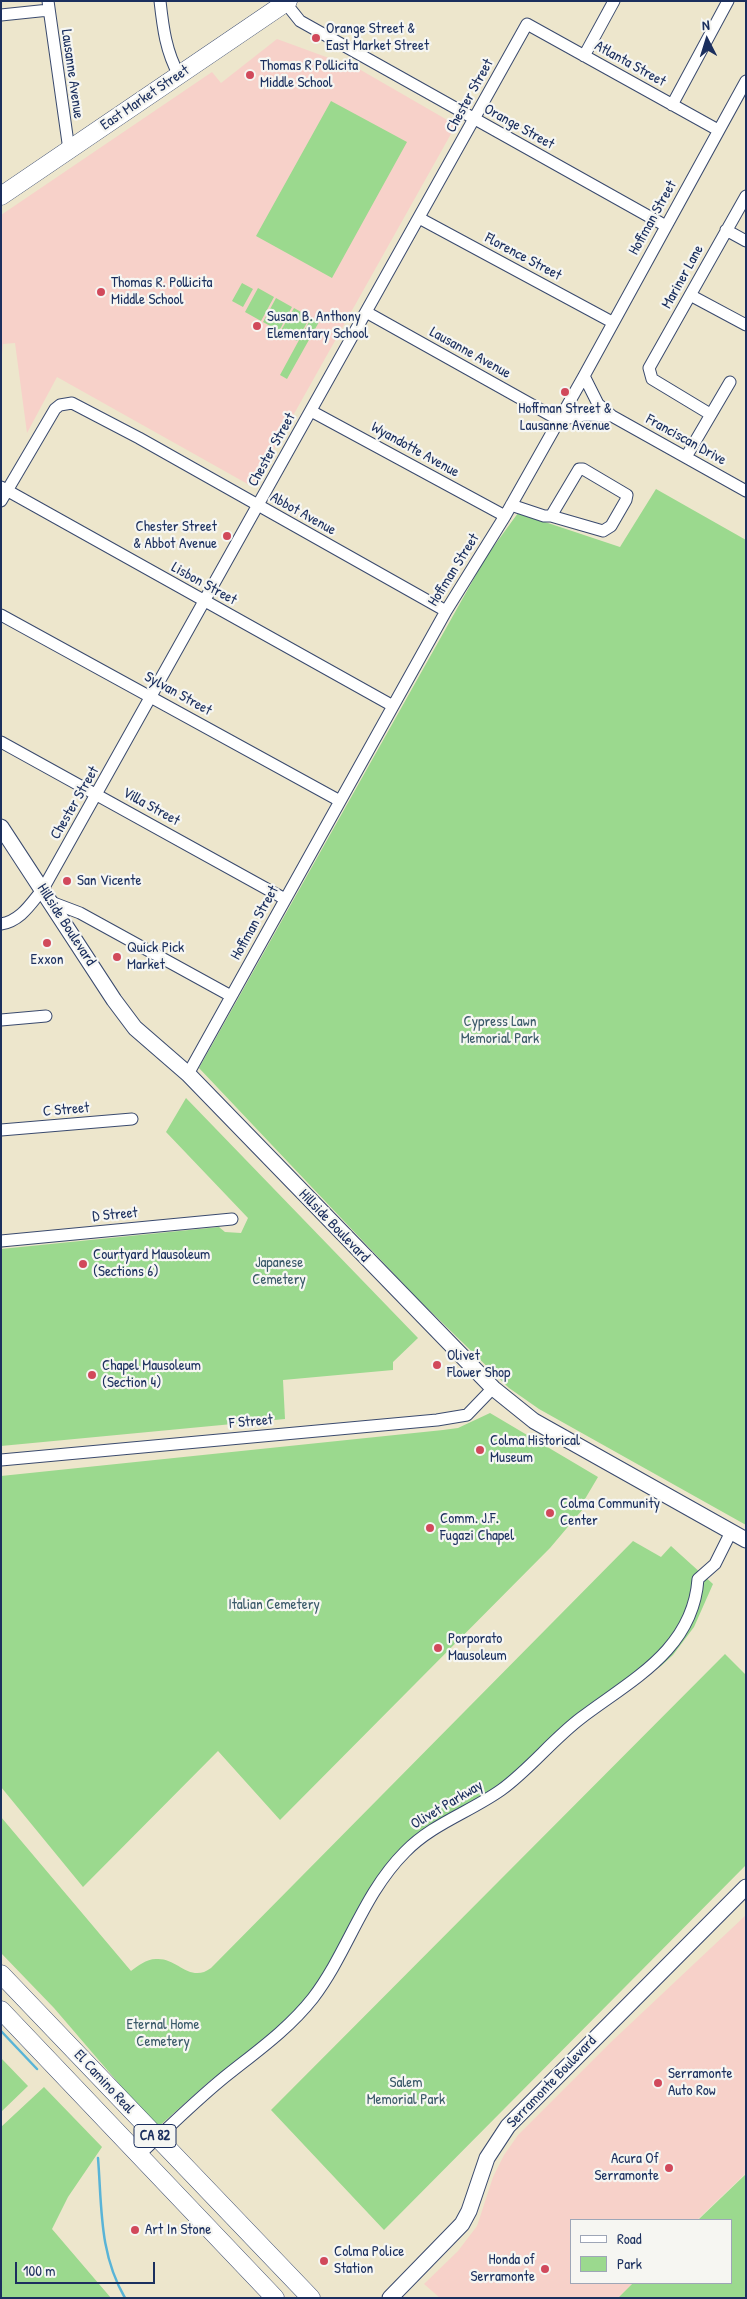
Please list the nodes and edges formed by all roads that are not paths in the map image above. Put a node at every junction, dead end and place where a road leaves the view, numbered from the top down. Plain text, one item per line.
1 (160, 1) edge
2 (614, 1) edge
3 (728, 1) edge
4 (286, 2) edge
5 (48, 6) edge
6 (1, 15) edge
7 (527, 24) joint
8 (584, 56) junction
9 (179, 75) junction
10 (746, 81) edge
11 (672, 105) junction
12 (474, 119) junction
13 (718, 130) junction
14 (69, 150) junction
15 (1, 196) edge
16 (746, 196) edge
17 (419, 218) junction
18 (666, 226) junction
19 (726, 230) junction
20 (746, 241) edge
21 (690, 295) junction
22 (366, 312) junction
23 (612, 322) junction
24 (746, 325) edge
25 (584, 376) junction
26 (730, 382) dead end
27 (312, 410) junction
28 (710, 414) junction
29 (612, 416) junction
30 (559, 420) junction
31 (686, 457) junction
32 (746, 491) edge
33 (3, 493) edge
34 (511, 505) junction
35 (258, 506) junction
36 (504, 516) junction
37 (551, 516) junction
38 (205, 601) junction
39 (446, 611) junction
40 (1, 615) edge
41 (152, 697) junction
42 (393, 706) junction
43 (1, 742) edge
44 (97, 794) junction
45 (340, 801) junction
46 (1, 827) edge
47 (43, 889) junction
48 (285, 899) junction
49 (51, 902) junction
50 (1, 924) edge
51 (231, 996) junction
52 (46, 1016) dead end
53 (1, 1020) edge
54 (188, 1074) junction
55 (132, 1120) dead end
56 (1, 1130) edge
57 (232, 1219) dead end
58 (1, 1241) edge
59 (493, 1388) junction
60 (1, 1460) edge
61 (731, 1532) junction
62 (746, 1540) edge
63 (746, 1887) edge
64 (1, 1974) edge
65 (1, 2010) edge
66 (157, 2138) junction
67 (139, 2156) junction
68 (276, 2298) edge
69 (311, 2298) edge
70 (390, 2298) edge

1 - 9 street
2 - 8 street
3 - 11 street
4 - 9 main road, East Market Street
4 - 12 street, Orange Street
5 - 6 street
5 - 14 street, Lausanne Avenue
7 - 8 street, Atlanta Street
7 - 12 street, Chester Street
8 - 11 street, Atlanta Street
9 - 14 main road, East Market Street
10 - 13 street, Hoffman Street
11 - 13 street, Atlanta Street
12 - 17 street, Chester Street
12 - 18 street, Orange Street
13 - 18 street, Hoffman Street
14 - 15 main road, East Market Street
16 - 19 street, Mariner Lane
17 - 22 street, Chester Street
17 - 23 street, Florence Street
18 - 23 street, Hoffman Street
19 - 20 street
19 - 21 street, Mariner Lane
21 - 24 street
21 - 28 street, Mariner Lane
22 - 27 street, Chester Street
22 - 30 street, Lausanne Avenue
23 - 25 street, Hoffman Street
25 - 29 street, Franciscan Drive
25 - 30 street, Hoffman Street
26 - 28 street
27 - 35 street, Chester Street
27 - 36 street, Wyandotte Avenue
28 - 31 street
29 - 30 street, Franciscan Drive
29 - 31 street, Franciscan Drive
30 - 34 street, Hoffman Street
31 - 32 street, Franciscan Drive
33 - 35 street, Abbot Avenue
33 - 38 street, Lisbon Street
34 - 36 street, Hoffman Street
34 - 37 street
35 - 38 street, Chester Street
35 - 39 street, Abbot Avenue
36 - 39 street, Hoffman Street
37 - 37 street
38 - 41 street, Chester Street
38 - 42 street, Lisbon Street
39 - 42 street, Hoffman Street
40 - 41 street, Sylvan Street
41 - 44 street, Chester Street
41 - 45 street, Sylvan Street
42 - 45 street, Hoffman Street
43 - 44 street, Villa Street
44 - 47 street, Chester Street
44 - 48 street, Villa Street
45 - 48 street, Hoffman Street
46 - 47 main road, Hillside Boulevard
47 - 49 main road, Hillside Boulevard
47 - 50 street, Chester Street
48 - 51 street, Hoffman Street
49 - 51 street
49 - 54 main road, Hillside Boulevard
51 - 54 street, Hoffman Street
52 - 53 street
54 - 59 main road, Hillside Boulevard
55 - 56 street, C Street
57 - 58 street, D Street
59 - 60 street, F Street
59 - 61 main road, Hillside Boulevard
61 - 62 main road, Hillside Boulevard
61 - 66 street, Olivet Parkway
63 - 70 main road, Serramonte Boulevard
64 - 66 main road, El Camino Real / CA 82
65 - 67 main road, El Camino Real / CA 82
66 - 67 street, Olivet Parkway
66 - 69 main road, El Camino Real / CA 82
67 - 68 main road, El Camino Real / CA 82

